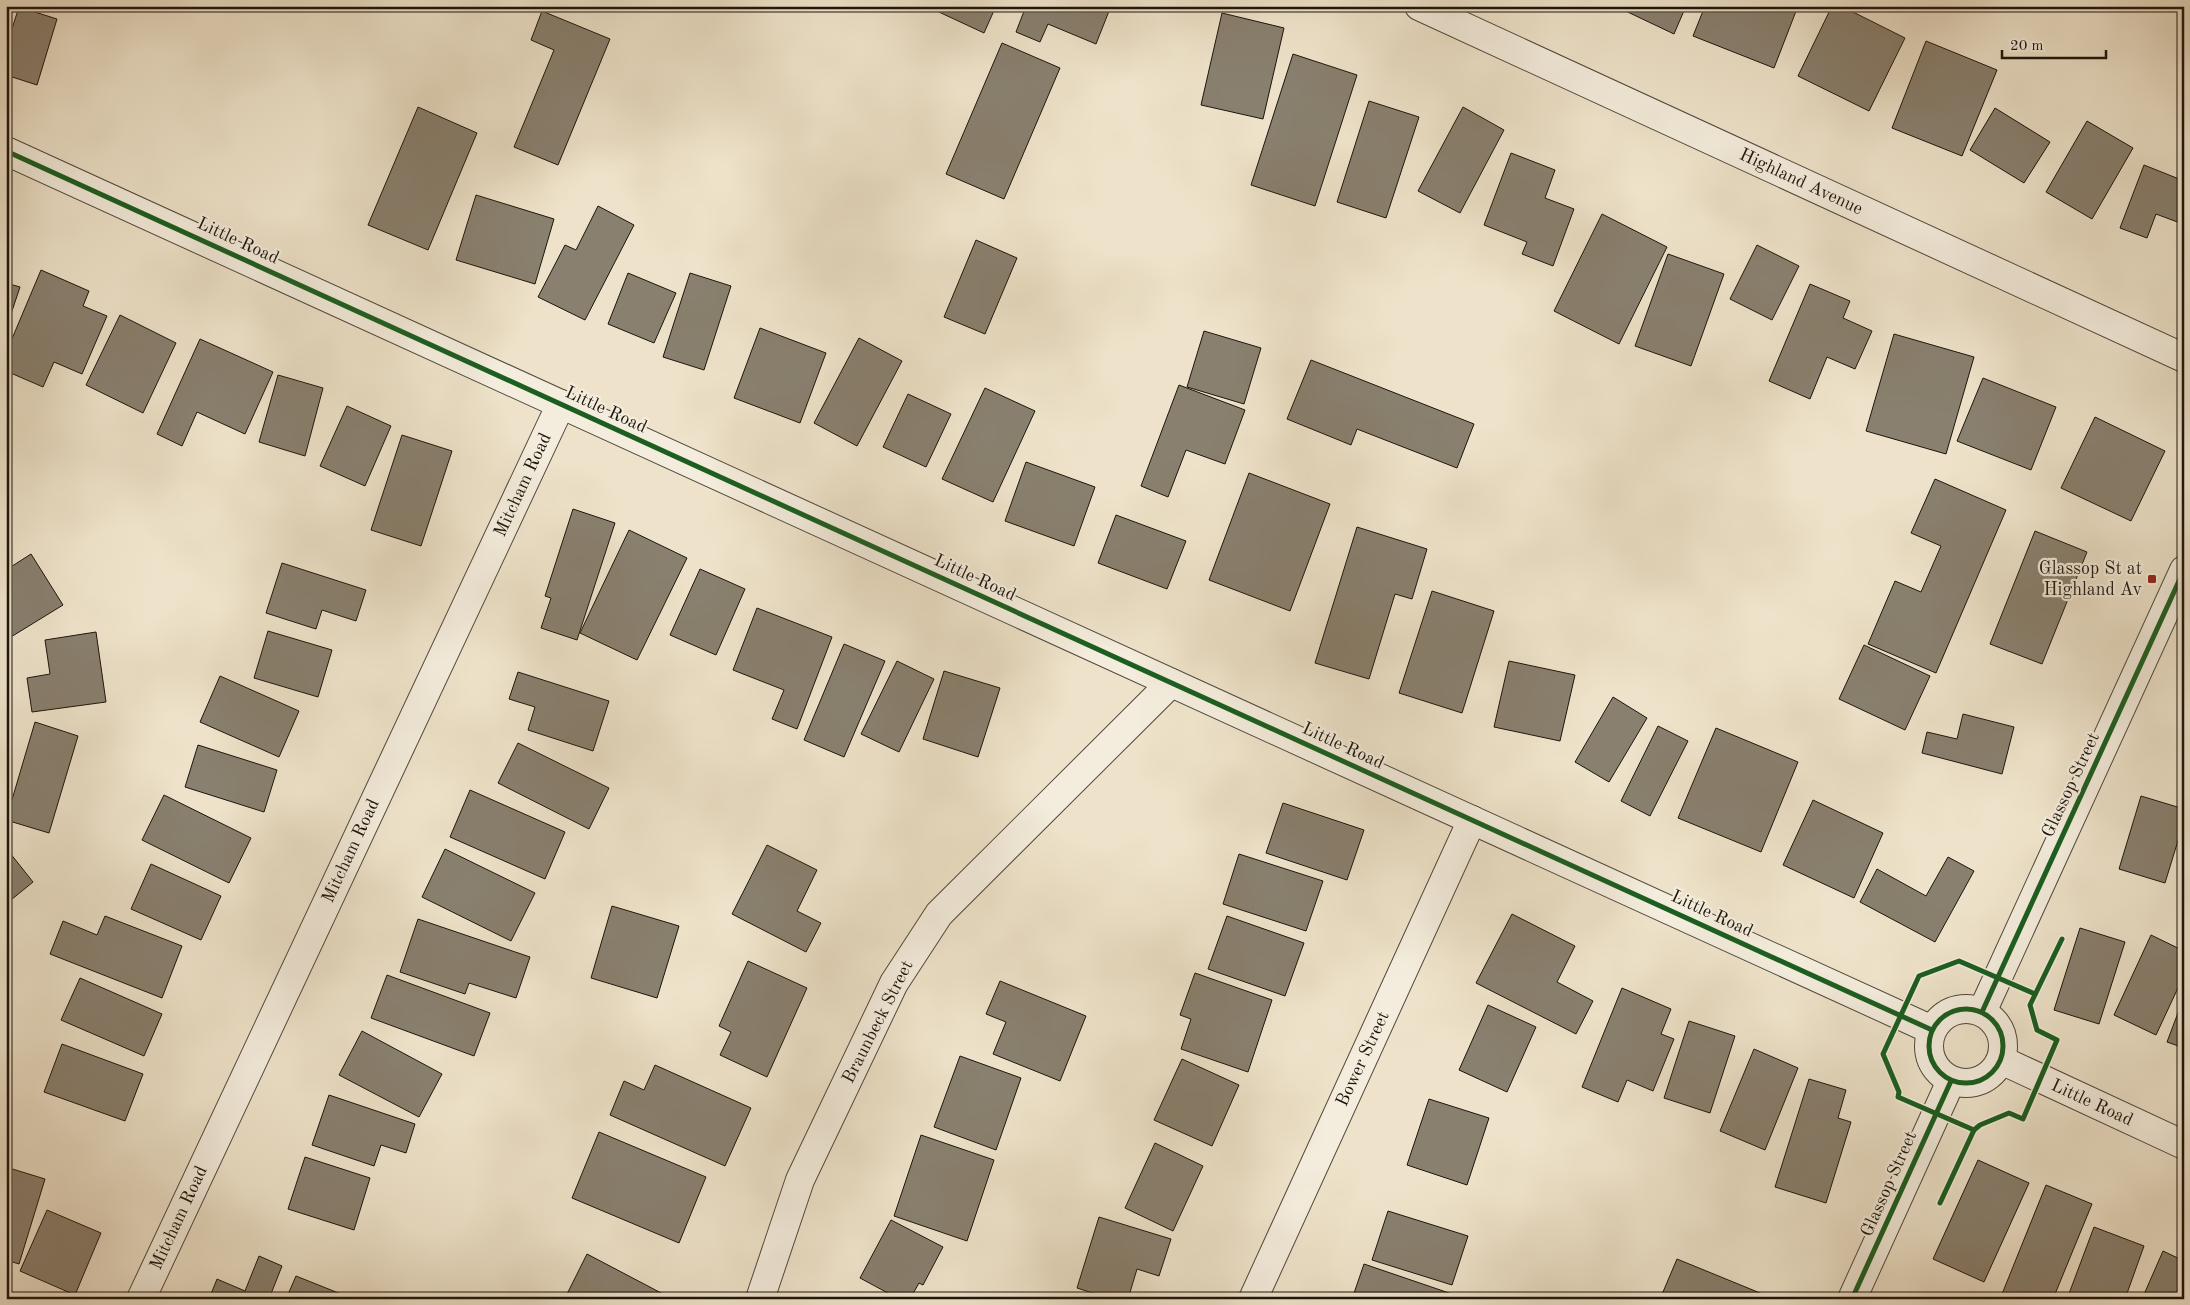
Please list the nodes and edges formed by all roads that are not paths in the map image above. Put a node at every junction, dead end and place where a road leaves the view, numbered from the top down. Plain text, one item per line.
1 (1419, 6) edge
2 (6, 151) edge
3 (2184, 358) edge
4 (561, 404) junction
5 (2184, 570) edge
6 (1171, 683) junction
7 (1472, 820) junction
8 (1982, 1012) junction
9 (1932, 1030) junction
10 (2000, 1060) junction
11 (1951, 1080) junction
12 (2184, 1145) edge
13 (141, 1299) edge
14 (760, 1299) edge
15 (1253, 1299) edge
16 (1852, 1299) edge

1 - 3 street, Highland Avenue
2 - 4 street, Little Road
4 - 6 street, Little Road
4 - 13 street, Mitcham Road
5 - 8 street, Glassop Street
6 - 7 street, Little Road
6 - 14 street, Braunbeck Street
7 - 9 street, Little Road
7 - 15 street, Bower Street
8 - 9 street
8 - 10 street
9 - 11 street
10 - 11 street
10 - 12 street, Little Road
11 - 16 street, Glassop Street

